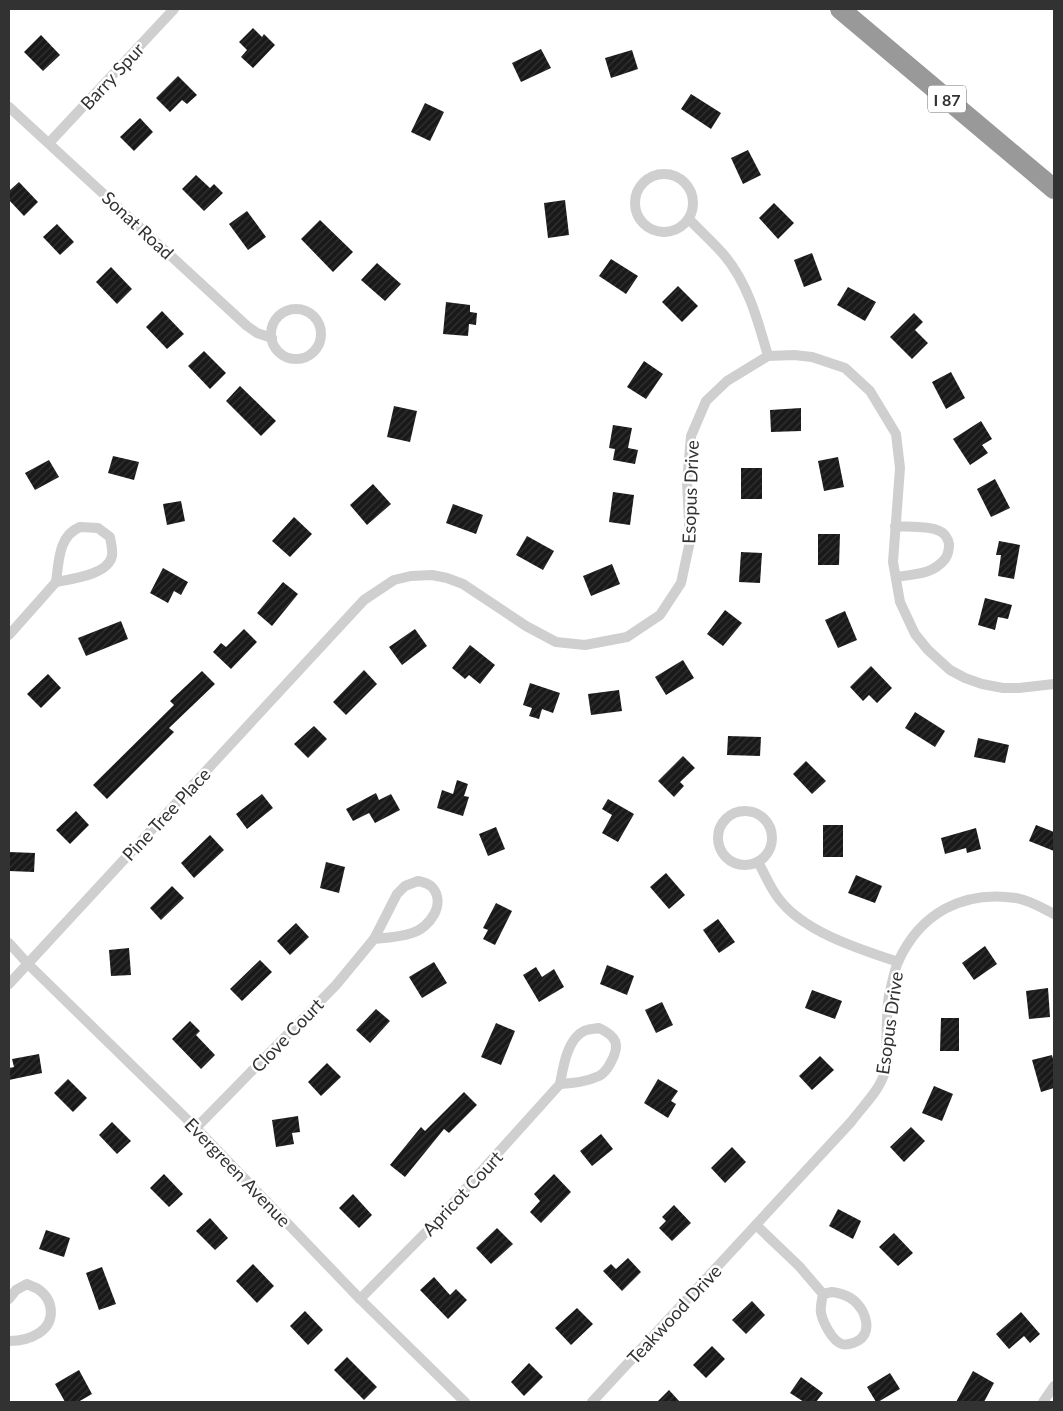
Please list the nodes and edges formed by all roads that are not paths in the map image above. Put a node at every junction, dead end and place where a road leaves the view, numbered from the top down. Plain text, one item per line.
1 (174, 9) edge
2 (840, 9) edge
3 (9, 107) edge
4 (49, 144) junction
5 (1054, 189) edge
6 (689, 219) junction
7 (272, 338) junction
8 (768, 356) junction
9 (895, 526) junction
10 (896, 578) junction
11 (56, 582) junction
12 (9, 635) edge
13 (324, 644) joint
14 (1054, 684) edge
15 (758, 862) junction
16 (1054, 914) edge
17 (374, 939) junction
18 (9, 943) edge
19 (898, 962) junction
20 (28, 964) junction
21 (9, 984) edge
22 (560, 1084) junction
23 (196, 1128) junction
24 (756, 1225) junction
25 (823, 1294) junction
26 (9, 1299) edge
27 (360, 1299) junction
28 (9, 1341) edge
29 (1054, 1386) edge
30 (465, 1402) edge
31 (592, 1402) edge
32 (1043, 1402) edge

1 - 4 street, Barry Spur
2 - 5 highway, I 87
3 - 4 street, Sonat Road
4 - 7 street, Sonat Road
6 - 6 street
6 - 8 street
7 - 7 street, Sonat Road
8 - 9 street, Esopus Drive
8 - 13 street, Esopus Drive
9 - 10 street, Esopus Drive
9 - 10 street
10 - 14 street, Esopus Drive
11 - 11 street
11 - 12 street
13 - 20 street, Pine Tree Place
15 - 15 street
15 - 19 street
16 - 19 street, Esopus Drive
17 - 17 street, Clove Court
17 - 23 street, Clove Court
18 - 20 street, Evergreen Avenue
19 - 24 street, Esopus Drive
20 - 21 street, Pine Tree Place
20 - 23 street, Evergreen Avenue
22 - 22 street, Apricot Court
22 - 27 street, Apricot Court
23 - 27 street, Evergreen Avenue
24 - 25 street
24 - 31 street, Teakwood Drive
25 - 25 street
26 - 28 street
27 - 30 street, Evergreen Avenue
29 - 32 street

